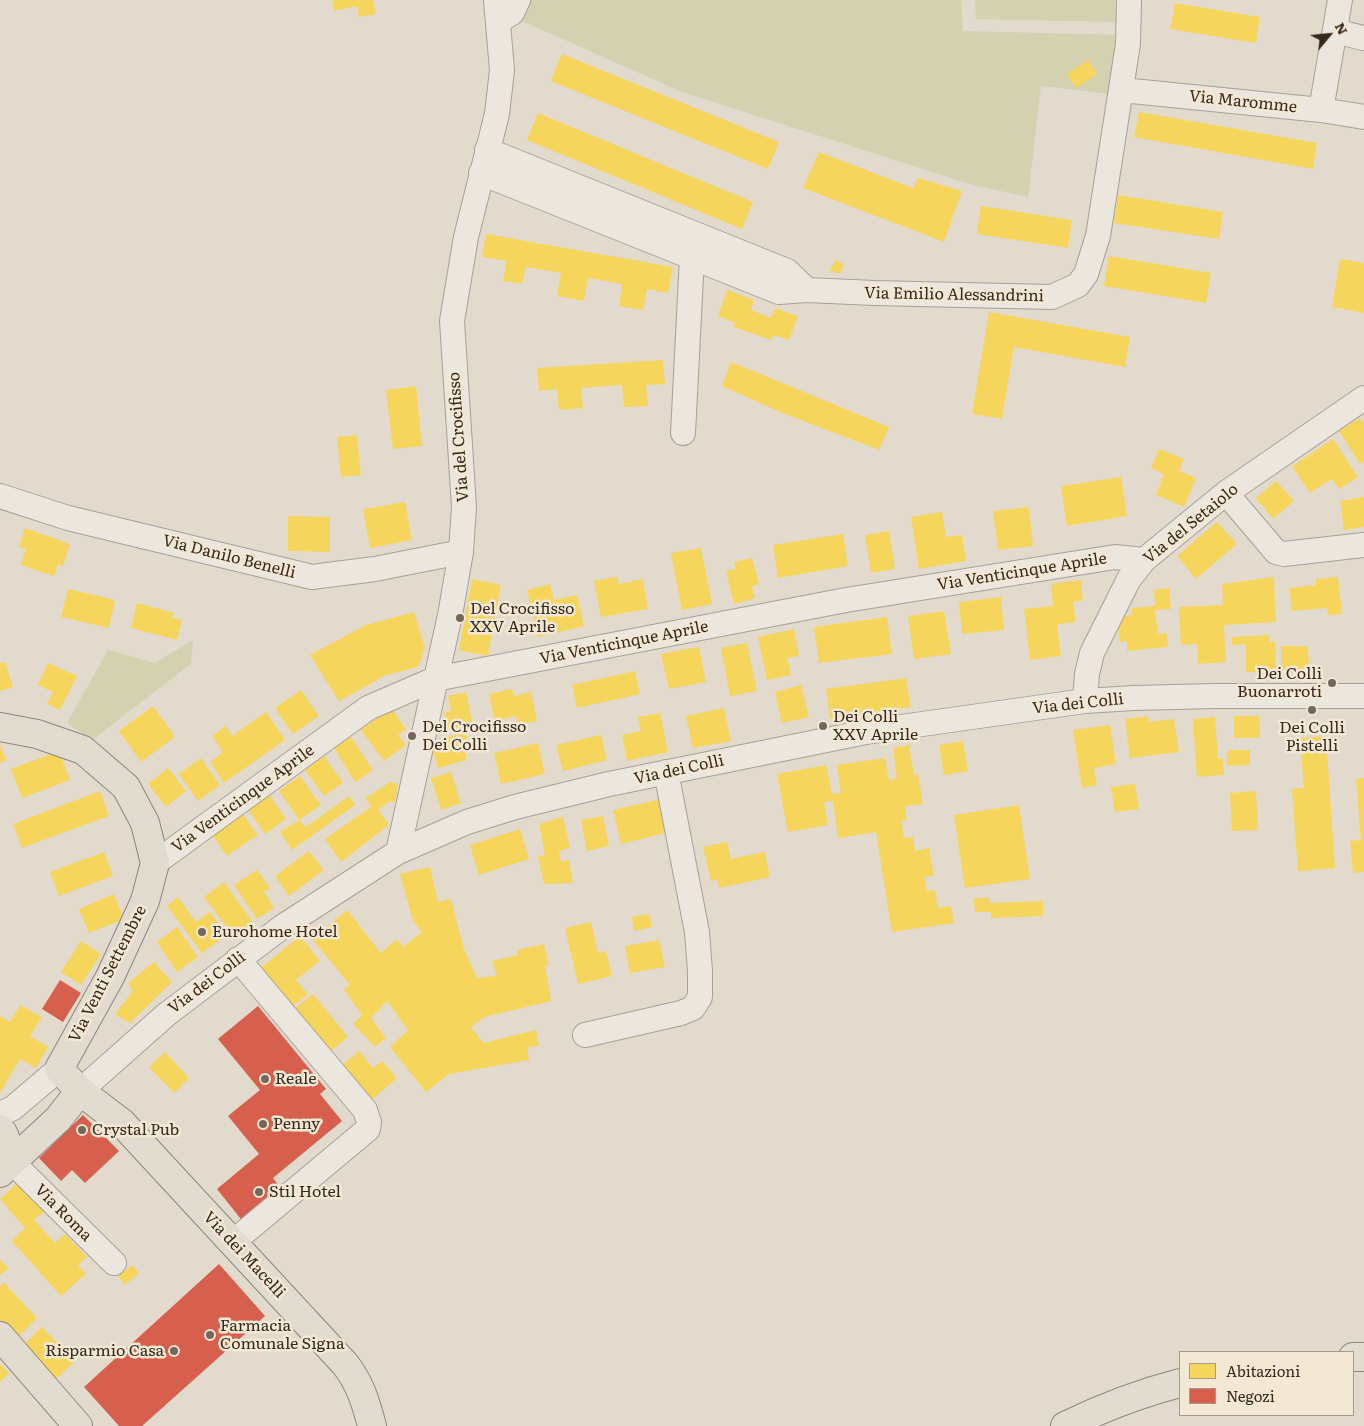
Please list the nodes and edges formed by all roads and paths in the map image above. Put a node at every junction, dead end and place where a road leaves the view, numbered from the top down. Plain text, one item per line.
1 (518, 0) edge
2 (1129, 0) edge
3 (1340, 0) edge
4 (498, 11) edge
5 (1334, 31) junction
6 (1363, 38) dead end
7 (1122, 90) junction
8 (1321, 110) junction
9 (1364, 117) edge
10 (487, 150) junction
11 (481, 173) junction
12 (696, 246) junction
13 (1364, 398) edge
14 (683, 433) dead end
15 (1226, 493) junction
16 (0, 496) edge
17 (1364, 545) edge
18 (461, 552) junction
19 (1144, 560) junction
20 (435, 680) junction
21 (1364, 696) edge
22 (1085, 702) junction
23 (0, 727) edge
24 (666, 772) junction
25 (398, 852) junction
26 (155, 863) junction
27 (238, 959) junction
28 (585, 1035) dead end
29 (114, 1059) junction
30 (59, 1069) junction
31 (80, 1091) junction
32 (0, 1114) edge
33 (117, 1118) junction
34 (0, 1129) edge
35 (4, 1166) edge
36 (233, 1242) junction
37 (114, 1263) dead end
38 (0, 1336) edge
39 (1179, 1383) edge
40 (78, 1426) edge
41 (372, 1426) edge
42 (1065, 1426) edge

1 - 4 street, Via del Crocifisso
2 - 7 street, Via Emilio Alessandrini
3 - 5 street
4 - 10 street, Via del Crocifisso
5 - 6 street
5 - 8 street
7 - 8 street, Via Maromme
7 - 12 street, Via Emilio Alessandrini
8 - 9 street, Via Maromme
10 - 11 street, Via del Crocifisso
10 - 12 street, Via Emilio Alessandrini
11 - 12 street, Via Emilio Alessandrini
11 - 18 street, Via del Crocifisso
12 - 14 street
13 - 15 street, Via del Setaiolo
15 - 17 street
15 - 19 street, Via del Setaiolo
16 - 18 street, Via Danilo Benelli
18 - 20 street, Via del Crocifisso
19 - 20 street, Via Venticinque Aprile
19 - 22 street, Via del Setaiolo
20 - 25 street, Via del Crocifisso
20 - 26 street, Via Venticinque Aprile
21 - 22 street, Via dei Colli
22 - 24 street, Via dei Colli
23 - 26 main road, Via Venti Settembre
24 - 25 street, Via dei Colli
24 - 28 street
25 - 27 street, Via dei Colli
26 - 30 main road, Via Venti Settembre
27 - 29 street, Via dei Colli
27 - 36 street
29 - 31 street, Via dei Colli
29 - 33 street, Via dei Macelli
30 - 31 main road, Via dei Macelli
30 - 32 street
31 - 33 main road, Via dei Macelli
31 - 35 main road
33 - 36 main road, Via dei Macelli
34 - 35 main road
35 - 37 street, Via Roma
36 - 41 main road, Via dei Macelli
38 - 40 main road
39 - 42 main road

